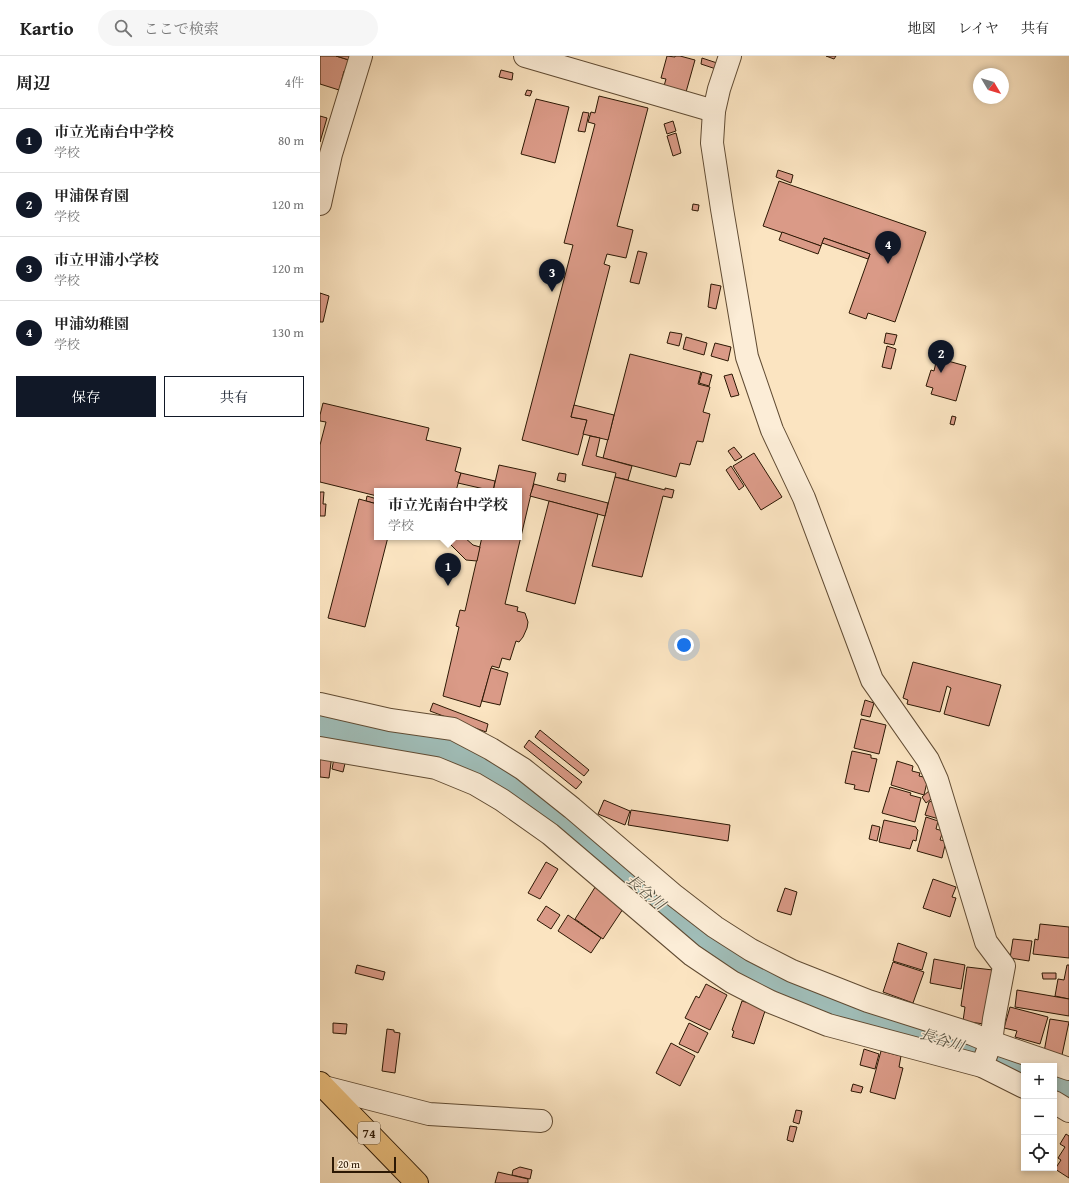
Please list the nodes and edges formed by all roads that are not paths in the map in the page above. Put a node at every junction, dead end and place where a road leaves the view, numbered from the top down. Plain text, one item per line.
1 (361, 56) edge
2 (525, 56) edge
3 (730, 56) edge
4 (583, 64) edge
5 (714, 111) junction
6 (320, 204) edge
7 (320, 704) edge
8 (320, 748) edge
9 (991, 1042) junction
10 (982, 1066) junction
11 (1069, 1069) edge
12 (322, 1085) edge
13 (1021, 1086) edge
14 (1057, 1104) edge
15 (1069, 1111) edge
16 (541, 1121) dead end
17 (417, 1183) edge

1 - 6 street
2 - 4 street
3 - 5 street
4 - 5 street
5 - 9 street
7 - 9 street
8 - 10 street
9 - 10 street
9 - 11 street
10 - 13 street
12 - 16 street
12 - 17 main road, 74
14 - 15 street

